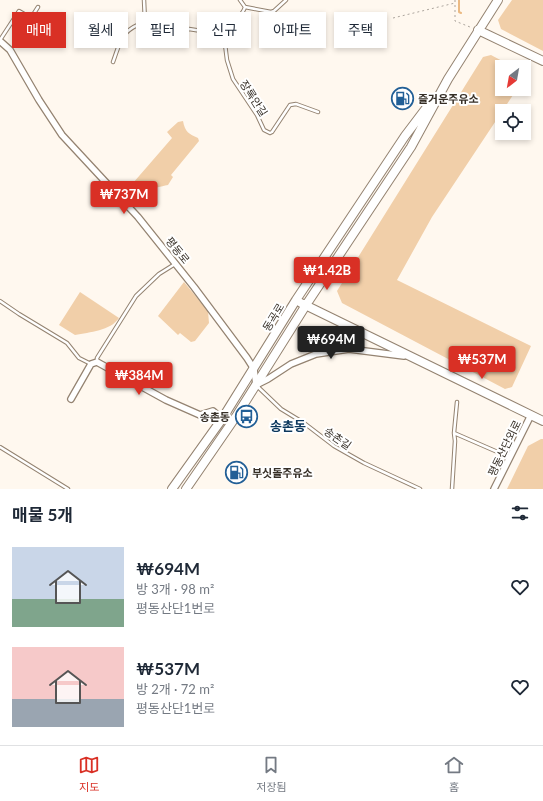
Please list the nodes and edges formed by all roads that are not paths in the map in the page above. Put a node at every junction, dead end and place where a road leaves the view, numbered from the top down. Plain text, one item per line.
1 (144, 0) edge
2 (240, 0) edge
3 (286, 0) edge
4 (498, 0) edge
5 (38, 6) dead end
6 (245, 7) junction
7 (145, 12) edge
8 (242, 12) edge
9 (136, 25) edge
10 (478, 30) junction
11 (0, 40) edge
12 (226, 48) edge
13 (543, 61) edge
14 (112, 62) dead end
15 (448, 79) junction
16 (318, 112) dead end
17 (176, 264) junction
18 (296, 300) junction
19 (0, 301) edge
20 (306, 305) junction
21 (412, 356) junction
22 (98, 362) junction
23 (91, 364) junction
24 (254, 370) junction
25 (256, 385) junction
26 (71, 399) dead end
27 (457, 402) dead end
28 (531, 415) junction
29 (222, 419) junction
30 (543, 421) edge
31 (454, 433) junction
32 (0, 447) edge
33 (510, 458) junction
34 (189, 488) edge
35 (68, 489) edge
36 (172, 489) edge
37 (420, 489) edge
38 (452, 489) edge
39 (494, 489) edge

1 - 7 lane
2 - 6 lane
3 - 6 lane
4 - 10 main road, 동곡로
5 - 11 lane
6 - 8 lane
9 - 14 lane
10 - 13 main road
10 - 15 main road, 동곡로
11 - 17 street, 평동로
12 - 16 lane, 장록안길
15 - 18 main road, 동곡로
15 - 20 main road, 동곡로
17 - 22 lane
17 - 24 street, 평동로
18 - 20 main road
18 - 24 main road, 동곡로
19 - 23 lane
20 - 21 main road
20 - 25 main road, 동곡로
21 - 25 street
21 - 28 main road
22 - 23 street
22 - 29 street
23 - 26 street
24 - 25 street, 평동로
24 - 29 main road, 동곡로
25 - 34 main road, 동곡로
25 - 37 lane, 송촌길
27 - 31 lane
28 - 30 main road
28 - 33 street, 평동산단외로
29 - 36 main road, 동곡로
31 - 33 lane
31 - 38 lane
32 - 35 lane
33 - 39 street, 평동산단외로

